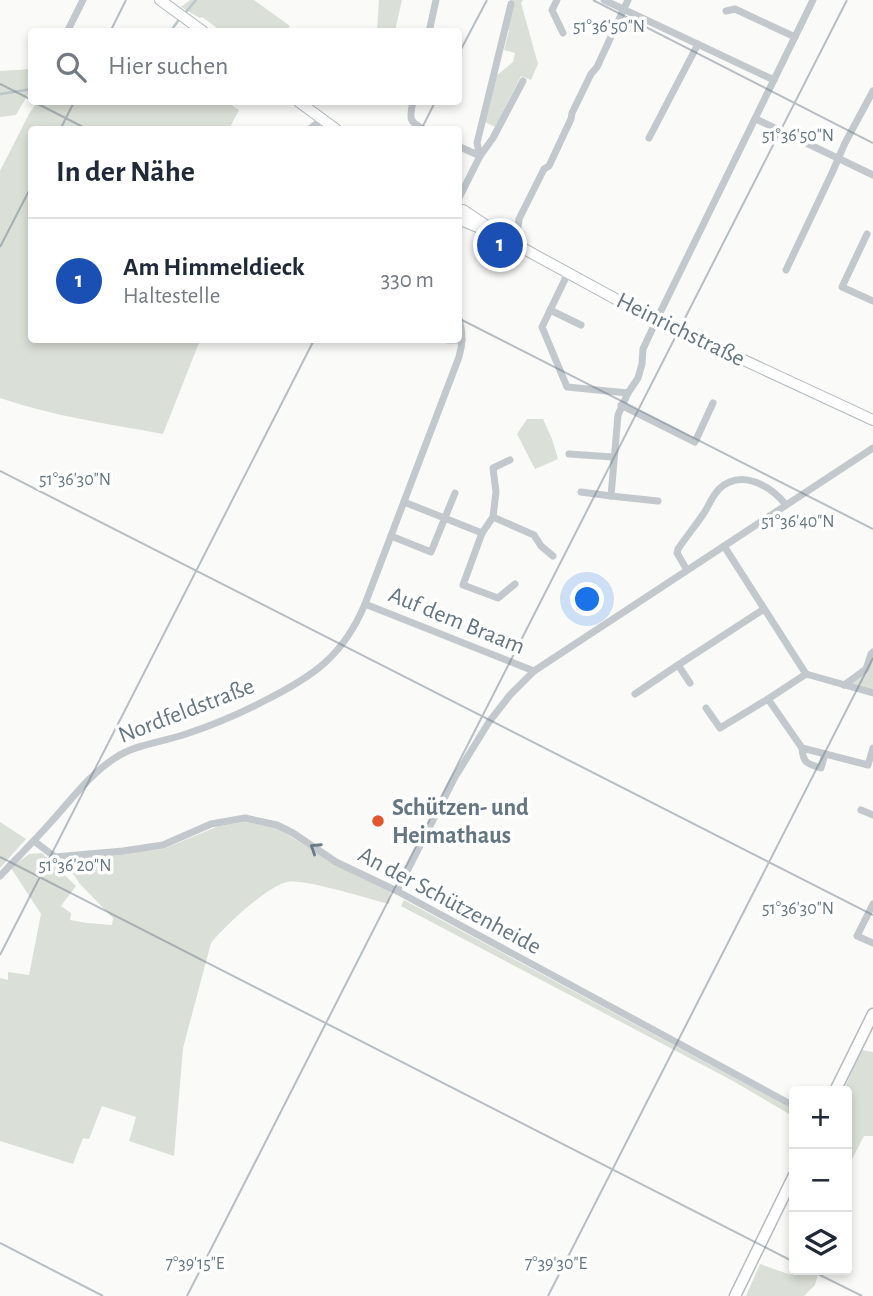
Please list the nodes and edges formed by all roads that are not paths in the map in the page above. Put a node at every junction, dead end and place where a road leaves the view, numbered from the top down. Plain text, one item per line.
1 (83, 0) edge
2 (160, 0) edge
3 (436, 0) edge
4 (557, 0) edge
5 (604, 0) edge
6 (628, 0) edge
7 (813, 0) edge
8 (511, 4) dead end
9 (624, 9) junction
10 (726, 11) dead end
11 (69, 28) edge
12 (198, 28) edge
13 (430, 28) edge
14 (563, 33) dead end
15 (795, 37) junction
16 (698, 44) junction
17 (774, 80) junction
18 (523, 81) dead end
19 (873, 91) edge
20 (303, 105) edge
21 (412, 105) edge
22 (323, 119) junction
23 (755, 120) junction
24 (313, 126) edge
25 (332, 126) edge
26 (419, 126) edge
27 (480, 132) junction
28 (493, 138) junction
29 (649, 138) dead end
30 (462, 148) edge
31 (480, 156) junction
32 (838, 159) junction
33 (873, 175) edge
34 (462, 206) edge
35 (462, 213) edge
36 (867, 234) dead end
37 (510, 242) junction
38 (786, 270) dead end
39 (568, 273) junction
40 (873, 301) edge
41 (550, 310) junction
42 (656, 321) junction
43 (581, 325) dead end
44 (461, 343) edge
45 (628, 393) junction
46 (713, 402) dead end
47 (621, 405) junction
48 (873, 420) edge
49 (873, 448) edge
50 (569, 453) dead end
51 (613, 457) junction
52 (510, 460) dead end
53 (581, 492) dead end
54 (455, 494) dead end
55 (611, 496) junction
56 (658, 501) dead end
57 (404, 502) junction
58 (786, 505) junction
59 (493, 517) junction
60 (444, 518) junction
61 (482, 533) junction
62 (391, 536) junction
63 (724, 546) junction
64 (553, 556) dead end
65 (687, 570) junction
66 (515, 584) dead end
67 (365, 604) junction
68 (764, 610) junction
69 (873, 652) edge
70 (678, 665) junction
71 (534, 671) junction
72 (806, 674) junction
73 (690, 683) dead end
74 (844, 685) junction
75 (873, 693) edge
76 (635, 694) dead end
77 (768, 699) junction
78 (706, 708) dead end
79 (802, 748) junction
80 (873, 748) edge
81 (825, 754) junction
82 (861, 810) dead end
83 (873, 816) edge
84 (34, 841) junction
85 (0, 876) edge
86 (397, 891) junction
87 (873, 904) edge
88 (873, 943) edge
89 (873, 1014) edge
90 (837, 1086) edge
91 (789, 1103) edge
92 (789, 1185) edge
93 (735, 1296) edge

1 - 11 street
2 - 12 street
3 - 13 street
4 - 14 street
5 - 9 street
6 - 9 street
7 - 15 street
8 - 27 street
9 - 16 street
9 - 37 street
10 - 15 street
15 - 17 street
16 - 17 street
16 - 29 street
17 - 23 street
18 - 28 street
19 - 32 street
20 - 22 street
21 - 26 street
22 - 24 street
22 - 25 street
23 - 32 street
23 - 42 street
27 - 28 street
27 - 31 street
28 - 31 street
30 - 31 street
31 - 34 street
32 - 33 street
32 - 38 street
35 - 37 street, Heinrichstraße
36 - 40 street
37 - 39 street, Heinrichstraße
39 - 41 street
39 - 42 street, Heinrichstraße
41 - 43 street
41 - 45 street
42 - 45 street
42 - 48 street, Heinrichstraße
44 - 57 street, Nordfeldstraße
45 - 47 street
46 - 47 street
47 - 51 street
49 - 58 street
50 - 51 street
51 - 55 street
52 - 59 street
53 - 55 street
54 - 60 street
55 - 56 street
57 - 60 street
57 - 62 street, Nordfeldstraße
58 - 63 street
58 - 65 street
59 - 61 street
59 - 64 street
60 - 61 street
60 - 62 street
61 - 66 street
62 - 67 street, Nordfeldstraße
63 - 65 street
63 - 68 street
65 - 71 street
67 - 71 street, Auf dem Braam
67 - 84 street, Nordfeldstraße
68 - 70 street
68 - 72 street
69 - 74 street
70 - 73 street
70 - 76 street
71 - 86 street
72 - 74 street
72 - 77 street
74 - 75 street
77 - 78 street
77 - 79 street
79 - 81 street
79 - 81 street
80 - 81 street
82 - 83 street
84 - 85 street, Nordfeldstraße
86 -> 84 street, An der Schützenheide
86 - 91 street, An der Schützenheide
87 - 88 street
89 - 90 main road
92 - 93 main road

